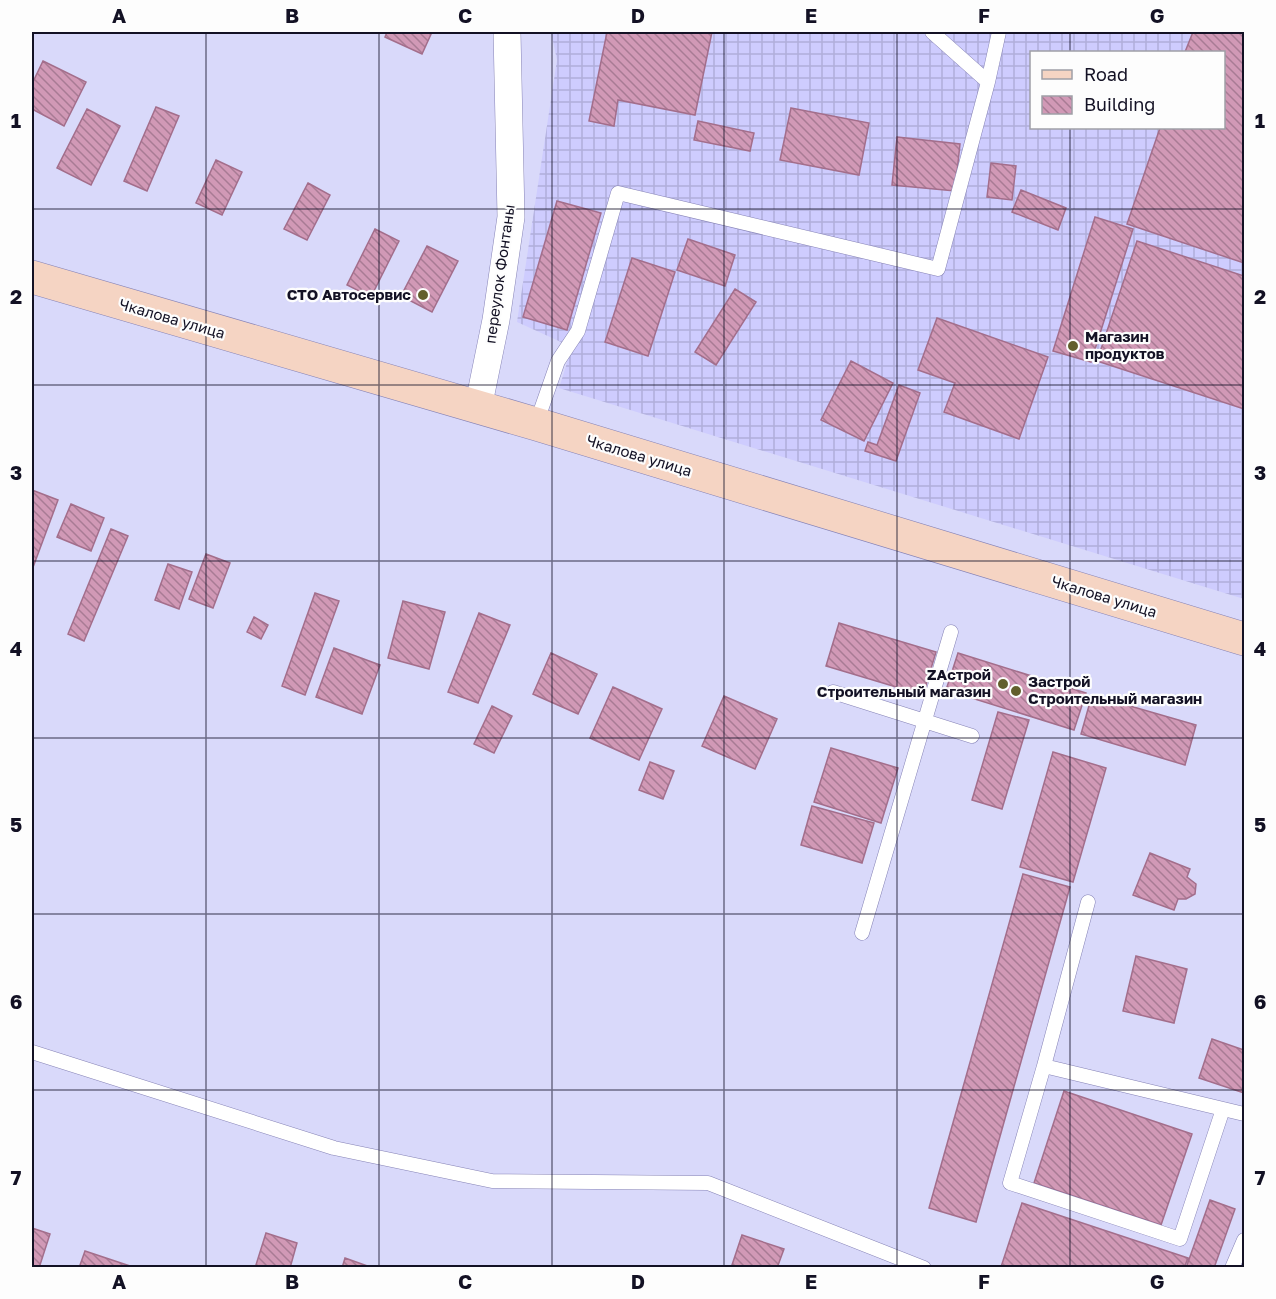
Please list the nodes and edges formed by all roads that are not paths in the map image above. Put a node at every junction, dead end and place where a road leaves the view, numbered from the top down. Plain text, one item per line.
1 (507, 32) edge
2 (932, 32) edge
3 (999, 32) edge
4 (988, 82) junction
5 (32, 277) edge
6 (478, 408) junction
7 (536, 424) junction
8 (951, 632) dead end
9 (1245, 639) edge
10 (833, 692) dead end
11 (972, 736) dead end
12 (1088, 902) dead end
13 (862, 933) dead end
14 (32, 1052) edge
15 (1044, 1066) junction
16 (1223, 1109) junction
17 (1245, 1114) edge
18 (1245, 1240) edge
19 (924, 1268) edge
20 (1232, 1268) edge

1 - 6 street, переулок Фонтаны
2 - 4 lane
3 - 4 lane
4 - 7 lane
5 - 6 main road, Чкалова улица
6 - 7 main road, Чкалова улица
7 - 9 main road, Чкалова улица
8 - 13 lane
10 - 11 lane
12 - 15 lane
14 - 19 lane
15 - 16 lane
15 - 16 lane
16 - 17 lane
18 - 20 lane

